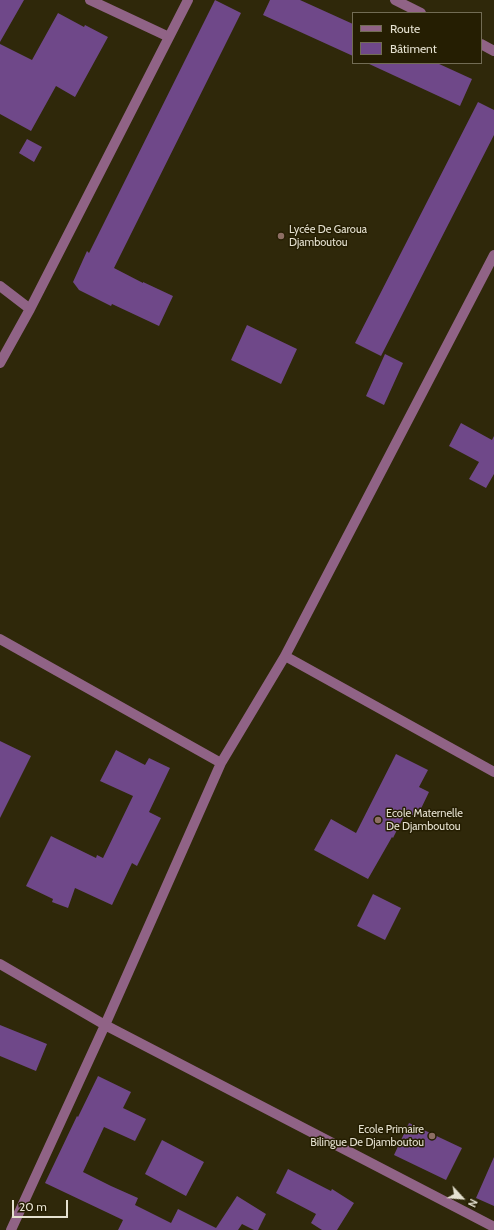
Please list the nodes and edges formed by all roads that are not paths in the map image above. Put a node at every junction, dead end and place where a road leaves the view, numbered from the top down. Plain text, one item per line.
1 (90, 0) edge
2 (188, 0) edge
3 (396, 0) edge
4 (419, 12) edge
5 (169, 37) junction
6 (482, 45) edge
7 (494, 51) edge
8 (494, 254) edge
9 (0, 286) edge
10 (30, 309) junction
11 (0, 363) edge
12 (0, 639) edge
13 (285, 656) junction
14 (221, 763) junction
15 (494, 772) edge
16 (0, 964) edge
17 (105, 1025) junction
18 (494, 1227) edge
19 (11, 1230) edge

1 - 5 street
2 - 5 street
3 - 4 street
5 - 10 street
6 - 7 street
8 - 13 street
9 - 10 street
10 - 11 street
12 - 14 street
13 - 14 street
13 - 15 street
14 - 17 street
16 - 17 street
17 - 18 street
17 - 19 street

